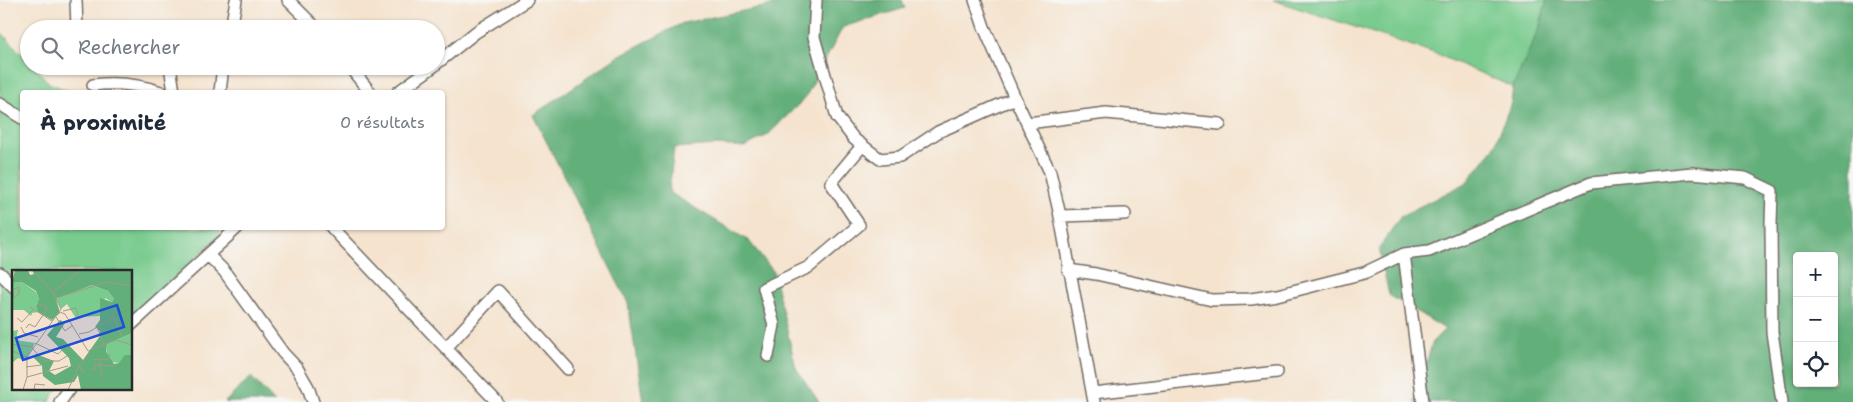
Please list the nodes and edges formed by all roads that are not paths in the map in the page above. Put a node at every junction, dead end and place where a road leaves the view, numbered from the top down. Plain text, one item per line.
1 (76, 0) edge
2 (236, 0) edge
3 (288, 0) edge
4 (526, 0) edge
5 (816, 0) edge
6 (975, 0) edge
7 (77, 20) edge
8 (233, 20) edge
9 (309, 20) edge
10 (445, 57) edge
11 (171, 75) edge
12 (222, 75) edge
13 (356, 75) edge
14 (421, 75) edge
15 (92, 85) dead end
16 (153, 90) edge
17 (174, 90) edge
18 (220, 90) edge
19 (368, 90) edge
20 (401, 90) edge
21 (1015, 98) junction
22 (0, 104) edge
23 (20, 117) edge
24 (1028, 123) junction
25 (1220, 124) dead end
26 (862, 146) junction
27 (1125, 214) dead end
28 (1060, 216) junction
29 (231, 230) edge
30 (334, 230) edge
31 (1404, 254) junction
32 (208, 255) junction
33 (1068, 270) junction
34 (0, 274) edge
35 (11, 285) edge
36 (0, 290) edge
37 (132, 324) edge
38 (446, 348) junction
39 (768, 356) dead end
40 (568, 368) dead end
41 (1277, 372) dead end
42 (69, 390) edge
43 (1094, 398) edge
44 (60, 402) edge
45 (313, 402) edge
46 (496, 402) edge
47 (1423, 402) edge
48 (1782, 402) edge

1 - 7 street
2 - 8 street
3 - 9 street
4 - 10 street
5 - 26 street
6 - 21 street
11 - 17 street
12 - 18 street
13 - 19 street
14 - 20 street
15 - 16 street
21 - 24 street
21 - 26 street
22 - 23 street
24 - 25 street
24 - 28 street
26 - 39 street
27 - 28 street
28 - 33 street
29 - 32 street
30 - 38 street
31 - 33 street
31 - 47 street
31 - 48 street
32 - 37 street
32 - 45 street
33 - 43 street
34 - 35 street
35 - 36 street
38 - 40 street
38 - 46 street
41 - 43 street
42 - 44 street

